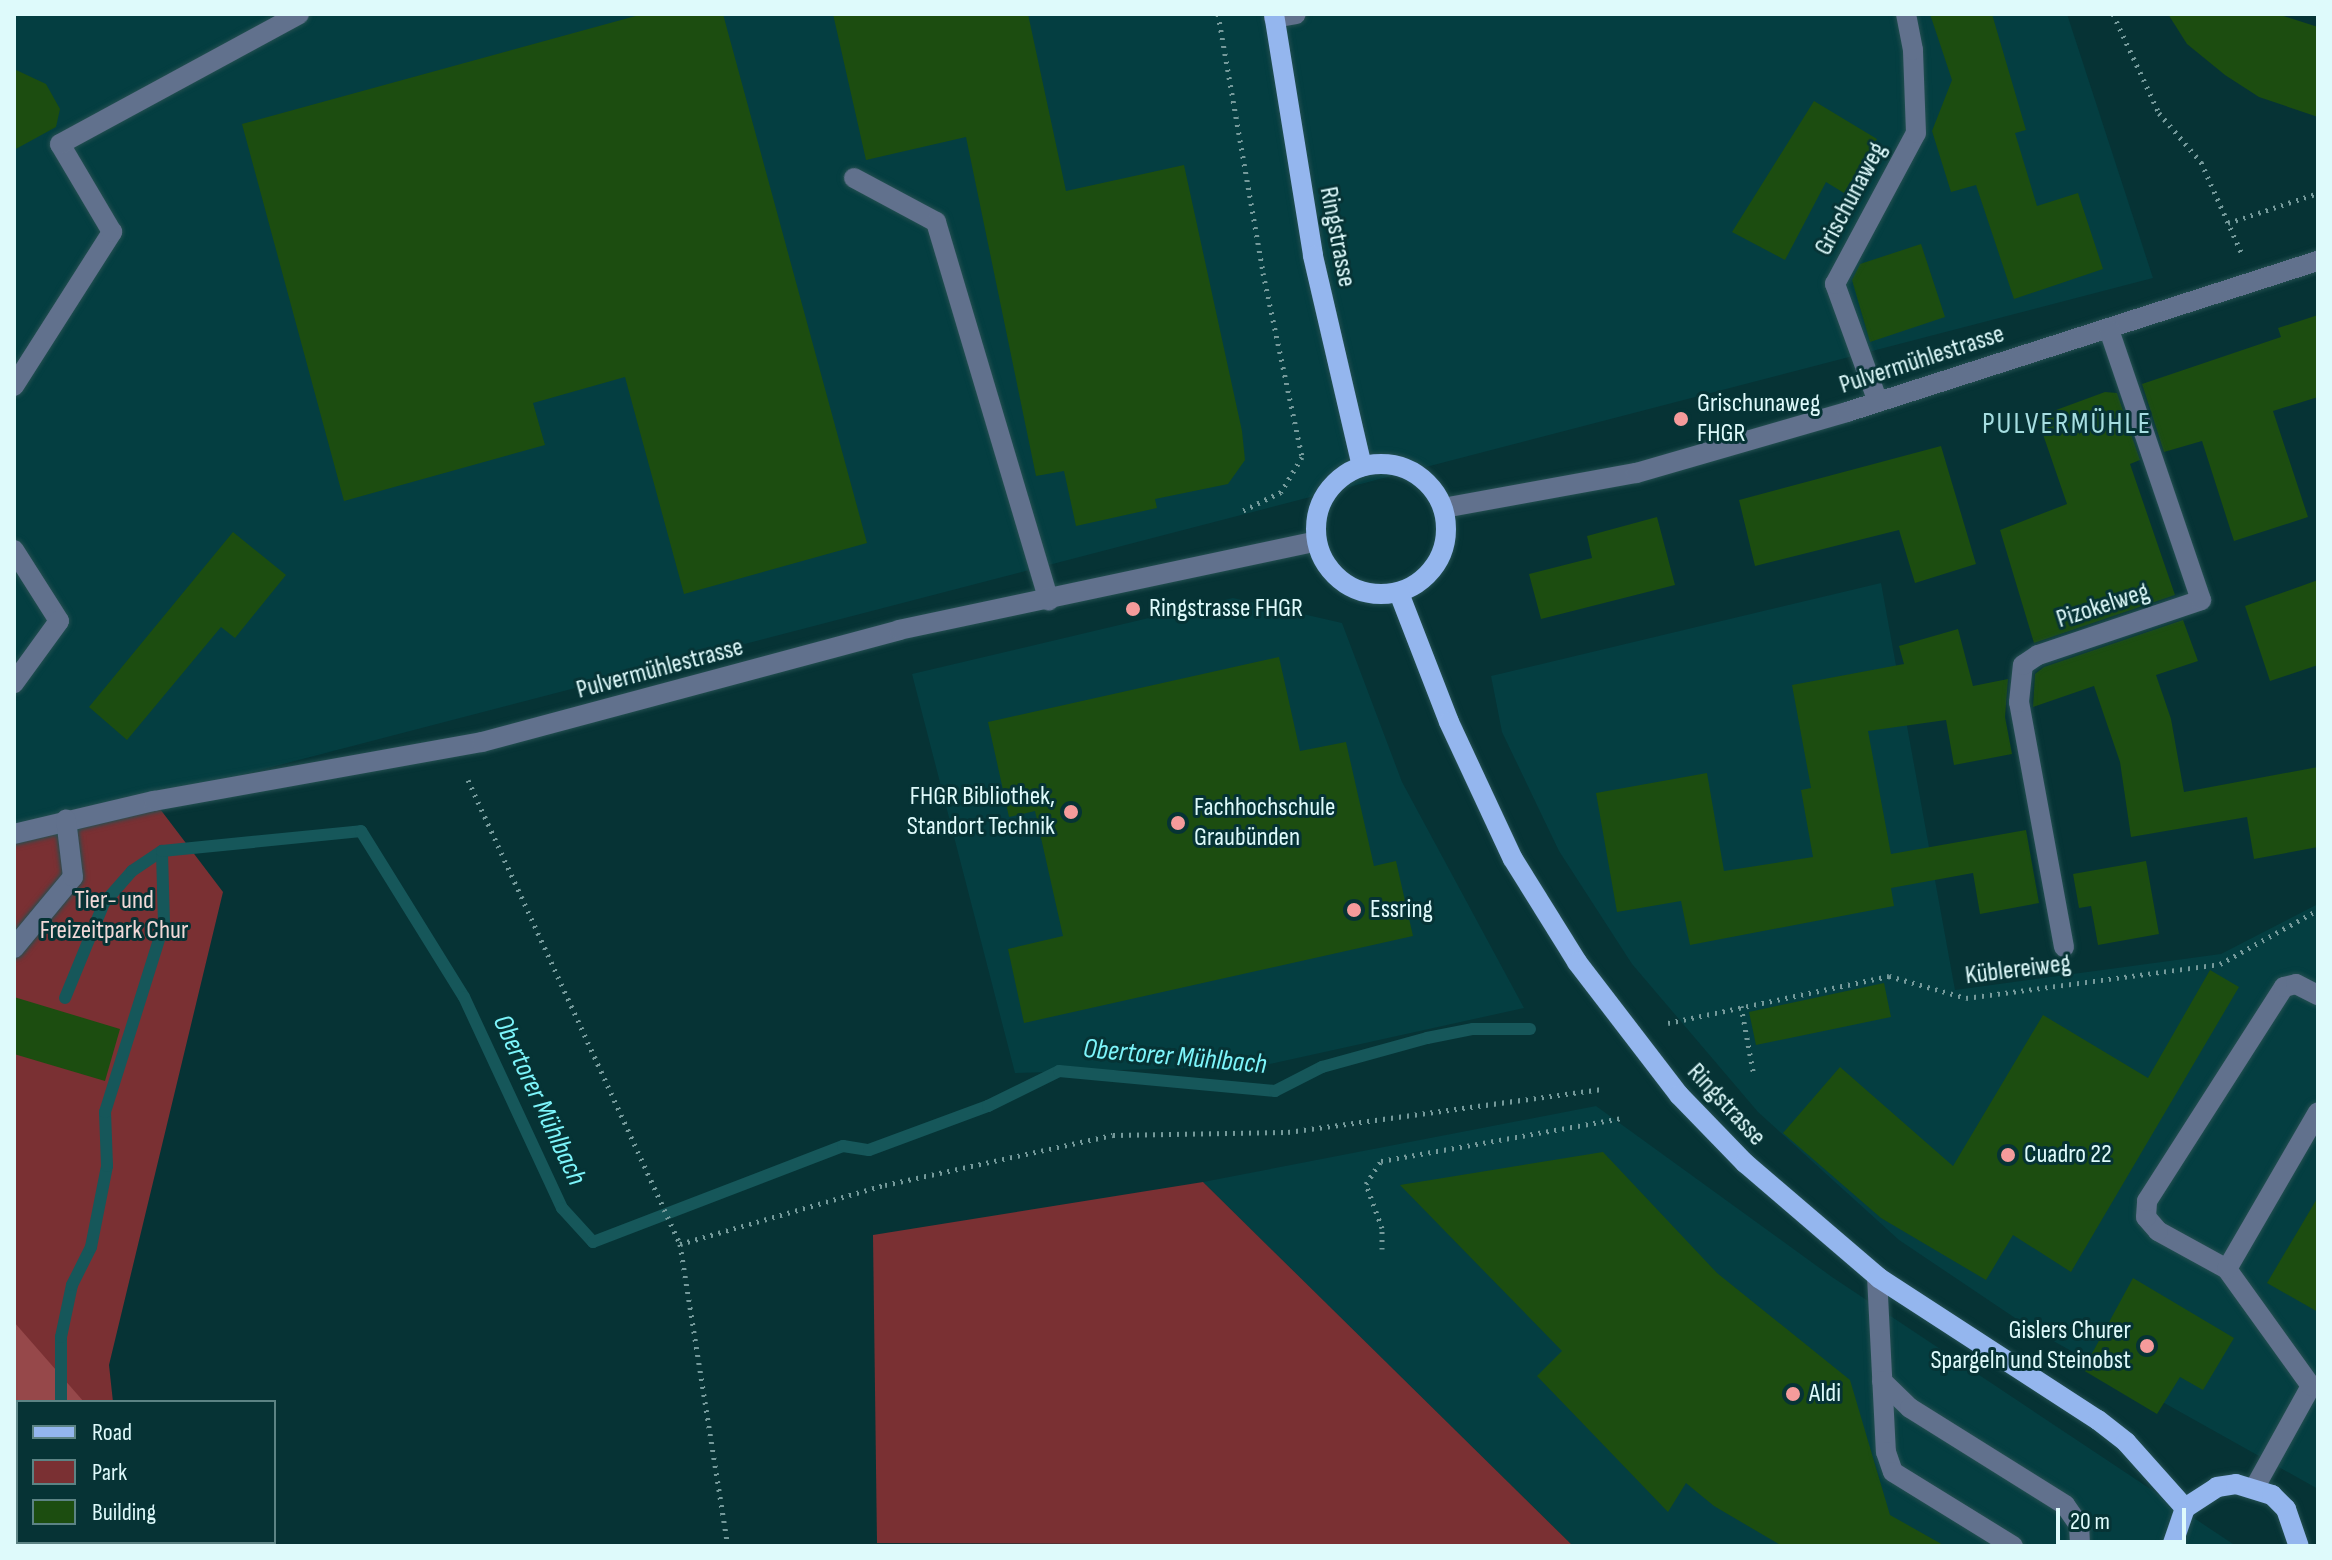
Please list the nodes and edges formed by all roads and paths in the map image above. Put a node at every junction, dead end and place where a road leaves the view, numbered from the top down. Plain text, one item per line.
1 (299, 14) edge
2 (1218, 14) edge
3 (1296, 14) edge
4 (1906, 14) edge
5 (2113, 14) edge
6 (1274, 16) edge
7 (854, 178) dead end
8 (2318, 193) edge
9 (2228, 223) junction
10 (2318, 261) edge
11 (2255, 283) junction
12 (2109, 329) junction
13 (14, 386) edge
14 (1878, 402) junction
15 (1362, 466) junction
16 (1443, 508) junction
17 (1240, 512) dead end
18 (1316, 541) junction
19 (14, 550) edge
20 (1399, 593) junction
21 (1049, 601) junction
22 (14, 683) edge
23 (468, 780) dead end
24 (66, 819) junction
25 (14, 834) edge
26 (2318, 910) edge
27 (2064, 947) dead end
28 (14, 948) edge
29 (2318, 995) edge
30 (1741, 1006) junction
31 (1668, 1023) dead end
32 (1754, 1076) dead end
33 (1600, 1089) dead end
34 (2318, 1112) edge
35 (1622, 1118) dead end
36 (679, 1242) junction
37 (1382, 1249) dead end
38 (2227, 1269) junction
39 (1877, 1276) junction
40 (1882, 1381) junction
41 (2255, 1487) junction
42 (2185, 1508) junction
43 (728, 1546) edge
44 (2013, 1546) edge
45 (2080, 1546) edge
46 (2172, 1546) edge
47 (2299, 1546) edge

1 - 13 street
2 - 17 path
3 - 6 street
4 - 14 street, Grischunaweg
5 - 9 path
6 - 15 main road, Ringstrasse
7 - 21 street
8 - 9 path
9 - 11 path
10 - 11 street, Pulvermühlestrasse
11 - 12 street, Pulvermühlestrasse
12 - 14 street, Pulvermühlestrasse
12 - 27 street, Pizokelweg
14 - 16 street, Pulvermühlestrasse
15 - 16 main road
15 - 18 main road
16 - 20 main road
18 - 20 main road
18 - 21 street, Pulvermühlestrasse
19 - 22 street
20 - 39 main road, Ringstrasse
21 - 24 street, Pulvermühlestrasse
23 - 36 path
24 - 25 street, Pulvermühlestrasse
24 - 28 street
26 - 30 path, Küblereiweg
29 - 38 street
30 - 31 path, Küblereiweg
30 - 32 path
33 - 36 path
34 - 38 street
35 - 37 path
36 - 43 path
38 - 41 street
39 - 40 street
39 - 42 main road, Ringstrasse
40 - 44 street
40 - 45 street
41 - 42 main road
41 - 47 main road
42 - 46 main road

